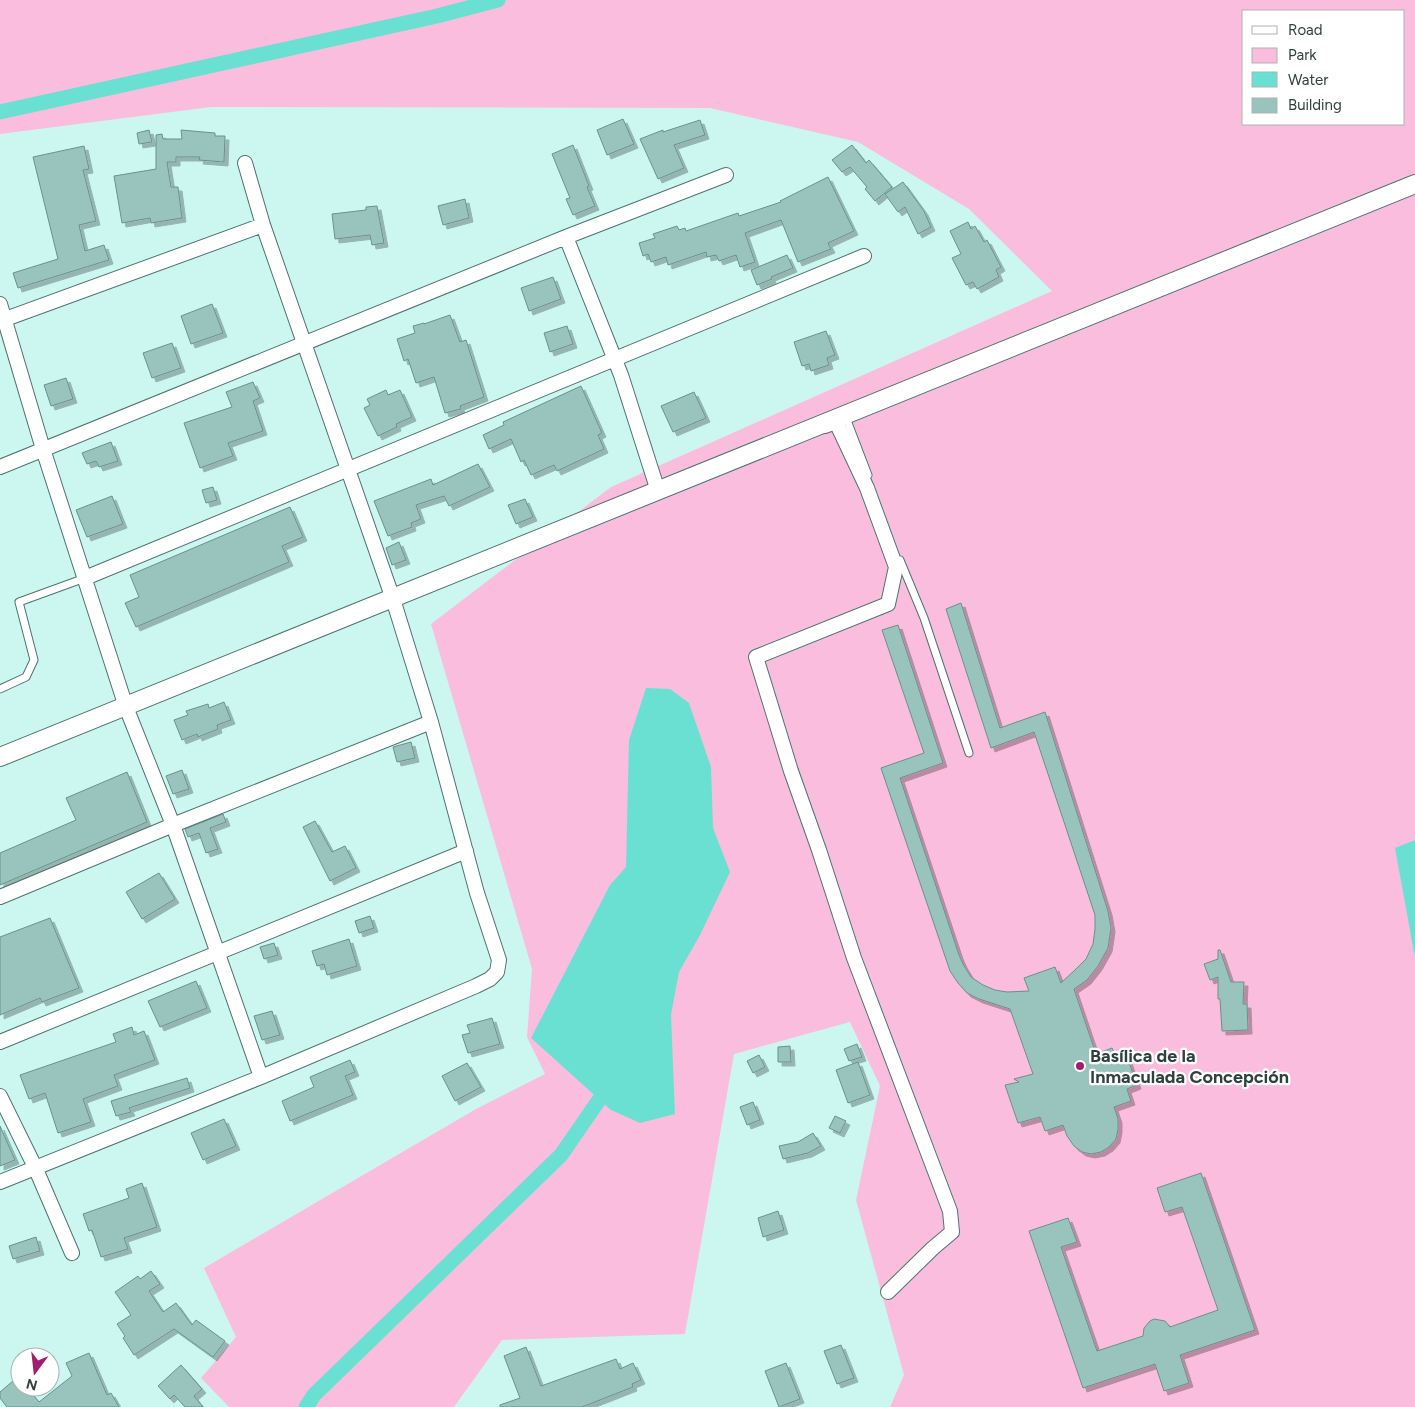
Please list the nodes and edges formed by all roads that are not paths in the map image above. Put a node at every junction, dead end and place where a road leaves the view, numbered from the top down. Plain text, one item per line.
1 (245, 163) dead end
2 (726, 175) dead end
3 (1415, 184) edge
4 (263, 225) junction
5 (566, 238) junction
6 (864, 256) dead end
7 (0, 304) edge
8 (2, 320) edge
9 (305, 344) junction
10 (615, 359) junction
11 (845, 414) junction
12 (44, 449) junction
13 (0, 467) edge
14 (348, 469) junction
15 (658, 491) junction
16 (592, 518) junction
17 (85, 578) junction
18 (394, 599) junction
19 (0, 690) edge
20 (126, 708) junction
21 (431, 722) junction
22 (969, 753) dead end
23 (0, 757) edge
24 (173, 825) junction
25 (466, 851) junction
26 (0, 897) edge
27 (218, 952) junction
28 (0, 1042) edge
29 (261, 1077) junction
30 (0, 1096) edge
31 (35, 1167) junction
32 (0, 1182) edge
33 (72, 1254) dead end
34 (888, 1292) dead end

1 - 4 street
2 - 5 street
3 - 11 street
4 - 8 street
4 - 9 street
5 - 9 street
5 - 10 street
6 - 10 street
7 - 8 street
8 - 12 street
9 - 12 street
9 - 14 street
10 - 14 street
10 - 15 street
11 - 15 street
11 - 22 lane
12 - 13 street
12 - 17 street
14 - 17 street
14 - 18 street
15 - 16 street
16 - 18 street
16 - 34 street
17 - 19 lane
17 - 20 street
18 - 20 street
18 - 21 street
20 - 23 street
20 - 24 street
21 - 24 street
21 - 25 street
24 - 26 street
24 - 27 street
25 - 27 street
25 - 29 street
27 - 28 street
27 - 29 street
29 - 31 street
30 - 31 street
31 - 32 street
31 - 33 street

